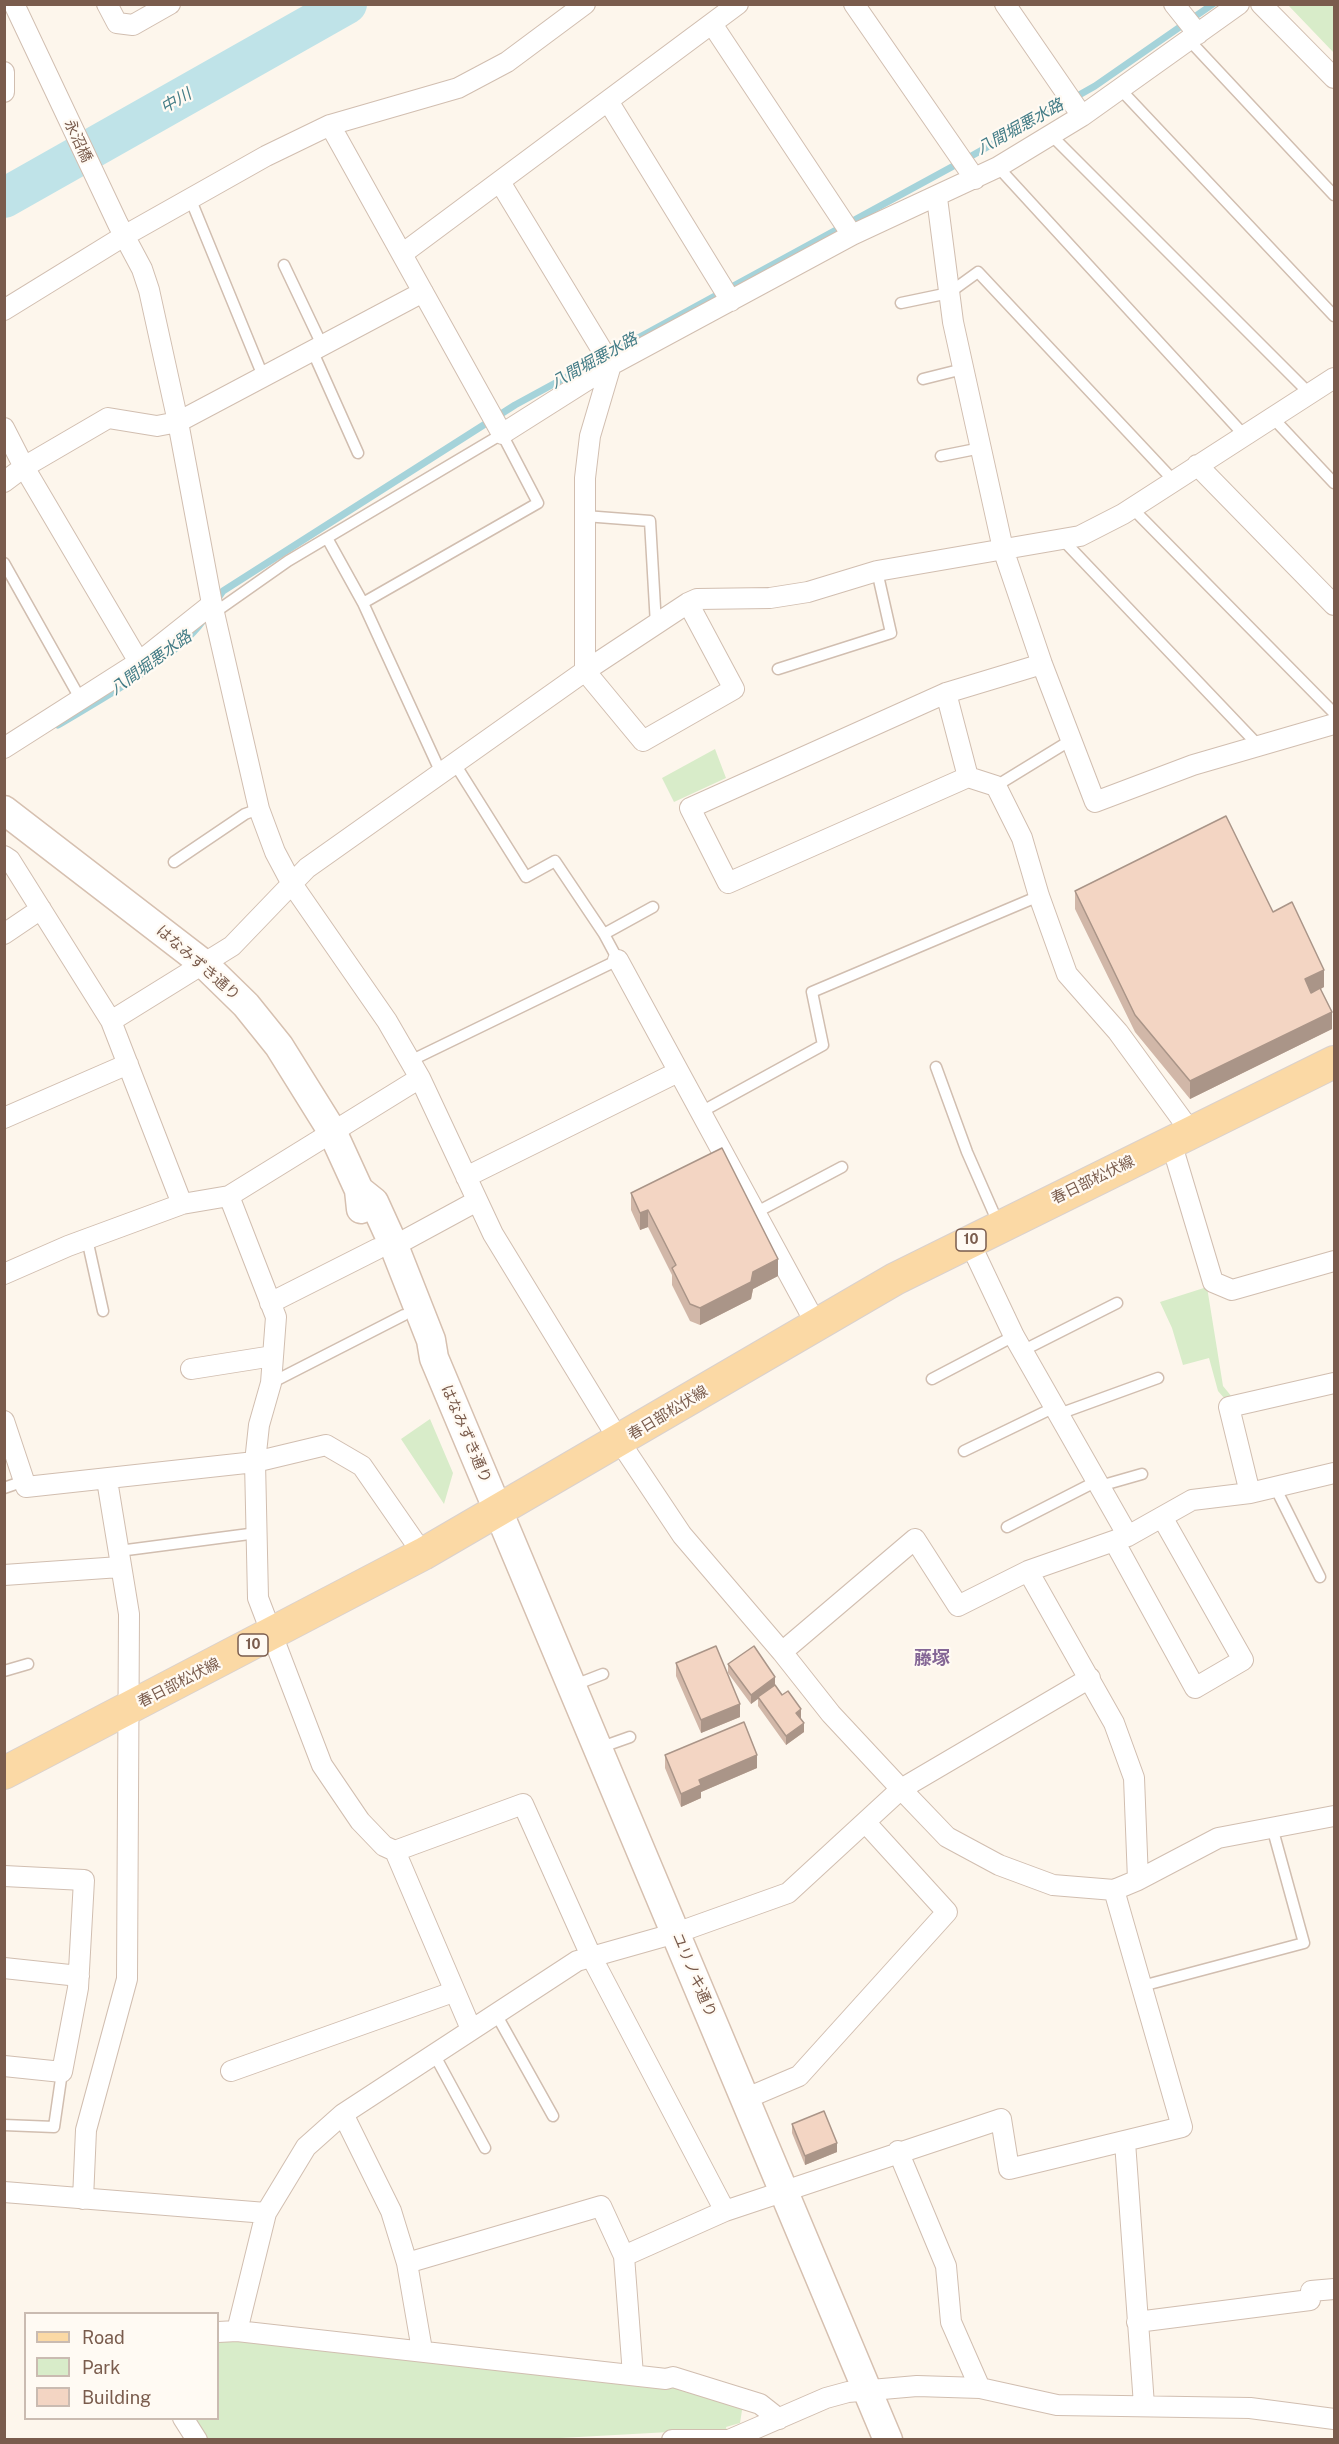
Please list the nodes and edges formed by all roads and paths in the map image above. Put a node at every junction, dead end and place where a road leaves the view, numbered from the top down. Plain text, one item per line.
1 (14, 4) edge
2 (106, 4) edge
3 (170, 4) edge
4 (585, 4) edge
5 (738, 4) edge
6 (854, 4) edge
7 (1005, 4) edge
8 (1174, 4) edge
9 (1239, 4) edge
10 (1260, 4) edge
11 (712, 24) junction
12 (1193, 37) junction
13 (4, 72) edge
14 (1335, 78) edge
15 (1120, 89) junction
16 (4, 92) edge
17 (608, 101) junction
18 (1082, 116) junction
19 (330, 125) junction
20 (1051, 135) junction
21 (998, 167) junction
22 (975, 179) junction
23 (500, 182) junction
24 (1335, 195) edge
25 (190, 198) junction
26 (937, 198) junction
27 (121, 230) junction
28 (852, 235) junction
29 (402, 254) junction
30 (284, 265) dead end
31 (423, 292) junction
32 (949, 293) junction
33 (730, 302) junction
34 (901, 303) dead end
35 (4, 310) edge
36 (1335, 316) edge
37 (317, 347) junction
38 (611, 365) junction
39 (963, 369) junction
40 (263, 376) junction
41 (923, 378) dead end
42 (1335, 378) edge
43 (1310, 394) junction
44 (1272, 417) junction
45 (178, 422) junction
46 (4, 428) edge
47 (502, 434) junction
48 (1244, 435) junction
49 (981, 448) junction
50 (358, 453) dead end
51 (941, 456) dead end
52 (1197, 465) junction
53 (24, 467) junction
54 (1174, 481) junction
55 (4, 482) edge
56 (1335, 483) edge
57 (1132, 508) junction
58 (585, 516) junction
59 (327, 538) junction
60 (1062, 539) junction
61 (1003, 549) junction
62 (4, 563) edge
63 (877, 571) junction
64 (363, 603) junction
65 (688, 603) junction
66 (1335, 605) edge
67 (213, 609) junction
68 (656, 625) junction
69 (139, 662) junction
70 (1042, 664) junction
71 (778, 669) dead end
72 (585, 671) junction
73 (946, 693) junction
74 (81, 700) junction
75 (1335, 713) edge
76 (1335, 724) edge
77 (1071, 740) junction
78 (1259, 746) junction
79 (4, 748) edge
80 (448, 769) junction
81 (968, 777) junction
82 (996, 786) junction
83 (259, 809) junction
84 (4, 810) edge
85 (4, 856) edge
86 (174, 862) dead end
87 (292, 884) junction
88 (1039, 896) junction
89 (653, 907) dead end
90 (41, 909) junction
91 (4, 934) edge
92 (604, 934) junction
93 (618, 960) junction
94 (204, 964) junction
95 (111, 1021) junction
96 (410, 1061) junction
97 (1335, 1062) edge
98 (128, 1064) junction
99 (936, 1066) dead end
100 (678, 1072) junction
101 (420, 1078) junction
102 (701, 1112) junction
103 (4, 1118) edge
104 (332, 1131) junction
105 (1181, 1137) junction
106 (842, 1167) dead end
107 (466, 1177) junction
108 (229, 1196) junction
109 (477, 1201) junction
110 (182, 1204) junction
111 (755, 1213) junction
112 (999, 1226) junction
113 (87, 1239) junction
114 (969, 1241) junction
115 (385, 1247) junction
116 (1335, 1261) edge
117 (4, 1274) edge
118 (270, 1303) junction
119 (1117, 1303) dead end
120 (103, 1311) dead end
121 (404, 1315) junction
122 (816, 1324) junction
123 (1018, 1343) junction
124 (273, 1356) junction
125 (434, 1358) junction
126 (191, 1369) dead end
127 (1158, 1378) dead end
128 (932, 1379) dead end
129 (271, 1383) junction
130 (1335, 1383) edge
131 (1057, 1411) junction
132 (4, 1421) edge
133 (620, 1442) junction
134 (964, 1451) dead end
135 (255, 1462) junction
136 (1335, 1473) edge
137 (1142, 1474) dead end
138 (107, 1480) junction
139 (24, 1481) junction
140 (1099, 1484) junction
141 (1275, 1487) junction
142 (4, 1488) edge
143 (1250, 1493) junction
144 (499, 1511) junction
145 (1162, 1517) junction
146 (1007, 1527) dead end
147 (257, 1533) junction
148 (1121, 1539) junction
149 (423, 1554) junction
150 (119, 1559) junction
151 (1028, 1571) junction
152 (4, 1575) edge
153 (1320, 1578) dead end
154 (273, 1634) junction
155 (782, 1652) junction
156 (28, 1664) dead end
157 (4, 1671) edge
158 (603, 1674) dead end
159 (1090, 1678) junction
160 (572, 1686) junction
161 (127, 1709) junction
162 (630, 1737) dead end
163 (598, 1748) junction
164 (5, 1769) edge
165 (901, 1789) junction
166 (1335, 1816) edge
167 (866, 1823) junction
168 (1272, 1827) junction
169 (395, 1851) junction
170 (4, 1876) edge
171 (1138, 1880) junction
172 (1114, 1890) junction
173 (676, 1933) junction
174 (591, 1956) junction
175 (4, 1968) edge
176 (79, 1976) junction
177 (1142, 1986) junction
178 (453, 1992) junction
179 (496, 2014) junction
180 (471, 2029) junction
181 (434, 2054) junction
182 (4, 2066) edge
183 (231, 2071) dead end
184 (62, 2072) junction
185 (747, 2098) junction
186 (343, 2114) junction
187 (553, 2116) dead end
188 (4, 2124) edge
189 (1125, 2142) junction
190 (486, 2148) dead end
191 (898, 2151) junction
192 (785, 2190) junction
193 (4, 2192) edge
194 (83, 2199) junction
195 (725, 2211) junction
196 (266, 2213) junction
197 (624, 2256) junction
198 (407, 2263) junction
199 (1335, 2289) edge
200 (1137, 2322) junction
201 (227, 2332) edge
202 (422, 2350) junction
203 (633, 2375) junction
204 (980, 2388) junction
205 (867, 2391) junction
206 (1144, 2405) junction
207 (779, 2419) junction
208 (1335, 2419) edge
209 (184, 2420) edge
210 (885, 2432) edge
211 (197, 2439) edge
212 (672, 2439) edge
213 (728, 2439) edge

1 - 27 street, 永沼橋
2 - 3 street
4 - 19 street
5 - 11 street
6 - 22 street
7 - 18 street
8 - 12 street
9 - 12 street
10 - 14 street
11 - 17 street
11 - 28 street
12 - 15 street
12 - 24 lane
13 - 16 street
15 - 18 street
15 - 36 lane
17 - 23 street
17 - 33 street
18 - 20 street
19 - 25 street
19 - 29 street
20 - 21 street
20 - 43 lane
21 - 22 street
21 - 48 lane
22 - 26 street
23 - 29 street
23 - 38 street
25 - 27 street
25 - 40 lane
26 - 28 street
26 - 32 street
27 - 35 street
27 - 45 street, 永沼橋
28 - 33 street
29 - 31 street
30 - 37 lane
31 - 37 street
31 - 47 street
32 - 34 lane
32 - 39 street
32 - 54 lane
33 - 38 street
37 - 40 street
37 - 50 lane
38 - 47 street
38 - 58 street
39 - 41 lane
39 - 49 street
40 - 45 street
42 - 43 street
43 - 44 street
44 - 48 street
44 - 56 lane
45 - 53 street
45 - 67 street, 永沼橋
46 - 53 street
47 - 59 lane
47 - 64 lane
48 - 52 street
49 - 51 lane
49 - 61 street
52 - 54 street
52 - 66 street
53 - 55 street
53 - 69 street
54 - 57 street
57 - 60 street
57 - 75 lane
58 - 68 lane
58 - 72 street
59 - 64 lane
59 - 67 lane
60 - 61 street
60 - 78 lane
61 - 63 street
61 - 70 street
62 - 74 lane
63 - 65 street
63 - 71 lane
64 - 80 lane
65 - 68 street
65 - 72 street
67 - 69 street
67 - 83 street, 永沼橋
68 - 72 street
69 - 74 street
70 - 73 street
70 - 77 street
72 - 80 street
73 - 81 street
73 - 81 street
74 - 79 street
76 - 78 street
77 - 78 street
77 - 82 lane
80 - 87 street
80 - 92 lane
81 - 82 street
82 - 88 street
83 - 86 lane
83 - 87 street, 永沼橋
84 - 94 street, はなみずき通り
85 - 90 street
87 - 94 street
87 - 96 street, 永沼橋
88 - 102 lane
88 - 105 street
89 - 92 lane
90 - 91 street
90 - 95 street
92 - 93 lane
93 - 96 lane
93 - 100 street
94 - 95 street
94 - 104 street, はなみずき通り
95 - 98 street
96 - 101 street, 永沼橋
97 - 105 main road, 春日部松伏線 / 10
98 - 103 street
98 - 110 street
99 - 112 lane
100 - 102 street
100 - 107 street
101 - 104 street
101 - 107 street, 永沼橋
102 - 111 street
104 - 108 street
104 - 115 street, はなみずき通り
105 - 112 main road, 春日部松伏線 / 10
105 - 116 street
106 - 111 lane
107 - 109 street, 永沼橋
108 - 110 street
108 - 118 street
109 - 115 street
109 - 133 street, 永沼橋
110 - 113 street
111 - 122 street
112 - 114 main road, 春日部松伏線 / 10
113 - 117 street
113 - 120 lane
114 - 122 main road, 春日部松伏線 / 10
114 - 123 street
115 - 118 street
115 - 121 street, はなみずき通り
115 - 125 street, はなみずき通り
118 - 124 street
119 - 123 lane
121 - 125 street, はなみずき通り
121 - 129 lane
122 - 133 main road, 春日部松伏線 / 10
123 - 128 lane
123 - 131 street
124 - 126 street
124 - 129 street
125 - 144 street, はなみずき通り
127 - 131 lane
129 - 135 street
130 - 143 street
131 - 134 lane
131 - 140 street
132 - 139 street
133 - 144 main road, 春日部松伏線 / 10
133 - 155 street, 永沼橋
135 - 138 street
135 - 147 street
135 - 149 street
136 - 141 street
137 - 140 lane
138 - 139 street
138 - 150 street
139 - 142 lane
140 - 146 lane
140 - 148 street
141 - 143 street
141 - 153 lane
143 - 145 street
144 - 149 main road, 春日部松伏線 / 10
144 - 160 street, ユリノキ通り
145 - 148 street
145 - 148 street
147 - 150 lane
147 - 154 street
148 - 151 street
149 - 154 main road, 春日部松伏線 / 10
150 - 152 street
150 - 161 street
151 - 155 street
151 - 159 street
154 - 161 main road, 春日部松伏線 / 10
154 - 169 street
155 - 165 street, 永沼橋
156 - 157 lane
158 - 160 lane
159 - 165 street
159 - 171 street
160 - 163 street, ユリノキ通り
161 - 164 main road, 春日部松伏線 / 10
161 - 194 street
162 - 163 lane
163 - 173 street, ユリノキ通り
165 - 167 street
165 - 172 street, 永沼橋
166 - 168 street
167 - 173 street
167 - 185 street
168 - 171 street
168 - 177 lane
169 - 174 street
169 - 178 street
170 - 176 street
171 - 172 street
172 - 177 street
173 - 174 street
173 - 185 street, ユリノキ通り
174 - 179 street
174 - 195 street
175 - 176 street
176 - 184 street
177 - 189 street
178 - 180 street
178 - 183 street
179 - 180 street
179 - 187 lane
180 - 181 street
181 - 186 street
181 - 190 lane
182 - 184 street
184 - 188 lane
185 - 192 street, ユリノキ通り
186 - 196 street
186 - 198 street
189 - 191 street
189 - 200 street
191 - 192 street
191 - 204 street
192 - 195 street
192 - 205 street, ユリノキ通り
193 - 194 street
194 - 196 street
195 - 197 street
196 - 201 street
197 - 198 street
197 - 203 street
198 - 202 street
199 - 200 street
200 - 206 street
201 - 202 street
202 - 203 street
203 - 207 street
204 - 205 street
204 - 206 street
205 - 207 street
205 - 210 street, ユリノキ通り
206 - 208 street
207 - 213 street
209 - 211 street
212 - 213 street

